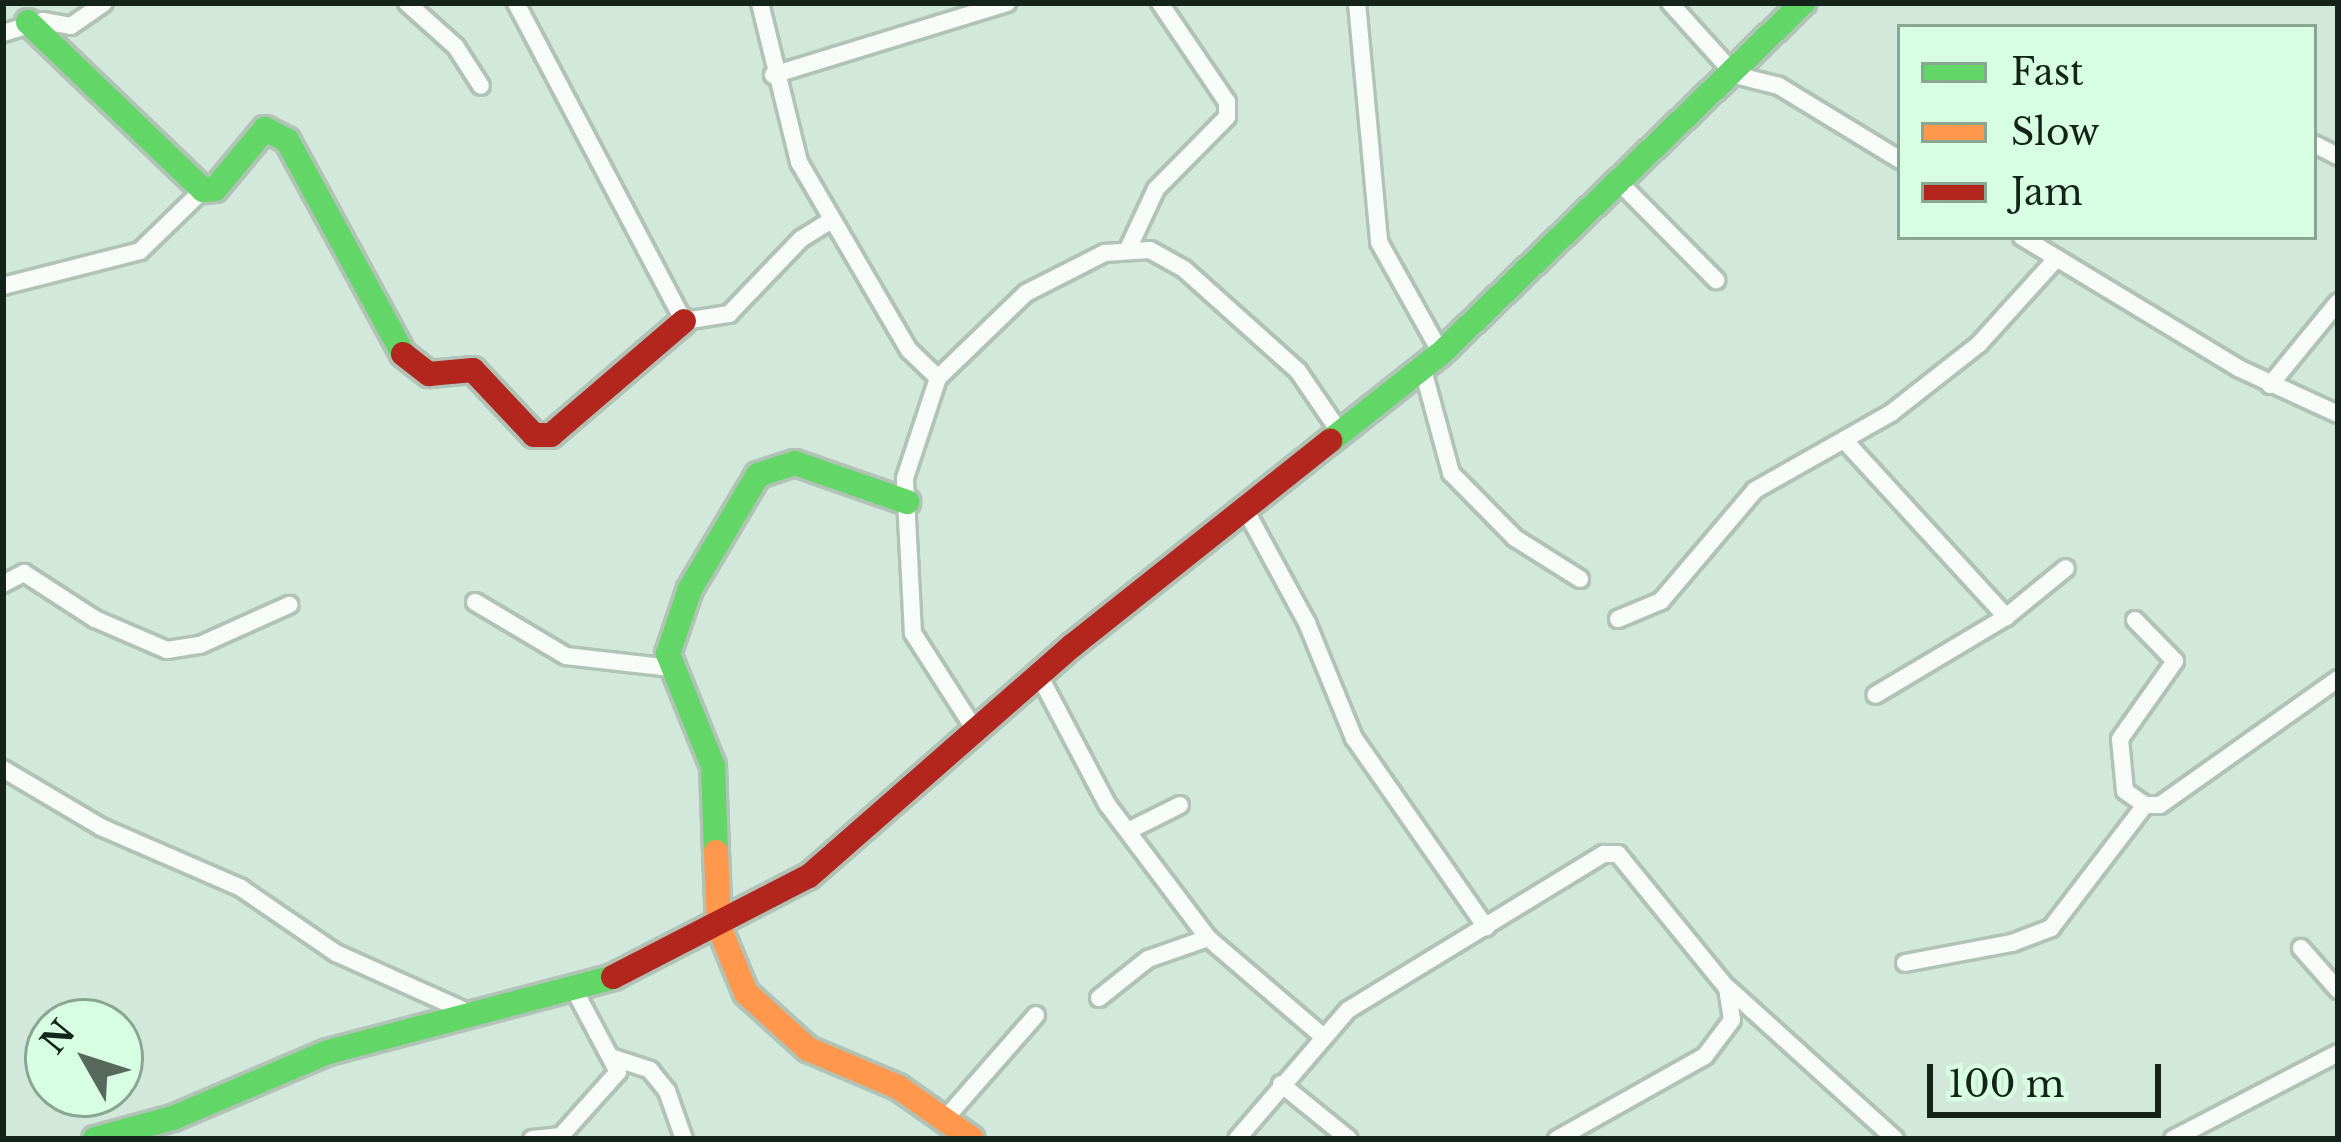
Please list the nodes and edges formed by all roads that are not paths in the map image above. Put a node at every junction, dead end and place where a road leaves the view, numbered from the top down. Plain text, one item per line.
1 (104, 3) edge
2 (407, 3) edge
3 (516, 3) edge
4 (760, 3) edge
5 (1006, 3) edge
6 (1160, 3) edge
7 (1358, 3) edge
8 (1670, 3) edge
9 (1803, 3) edge
10 (28, 22) junction
11 (3, 33) edge
12 (1769, 42) junction
13 (773, 75) junction
14 (1735, 75) junction
15 (481, 86) dead end
16 (1779, 86) junction
17 (1897, 158) edge
18 (1622, 185) junction
19 (203, 190) junction
20 (831, 220) junction
21 (2030, 240) edge
22 (1129, 247) junction
23 (2056, 258) junction
24 (1716, 280) dead end
25 (3, 286) edge
26 (2338, 302) edge
27 (685, 321) junction
28 (1431, 360) junction
29 (938, 377) junction
30 (2270, 385) junction
31 (2338, 415) edge
32 (1339, 431) junction
33 (1845, 441) junction
34 (907, 502) junction
35 (1244, 507) junction
36 (2066, 568) dead end
37 (1580, 579) dead end
38 (3, 584) edge
39 (475, 602) dead end
40 (289, 605) dead end
41 (2006, 617) junction
42 (1618, 619) dead end
43 (2135, 620) dead end
44 (671, 668) junction
45 (1039, 675) junction
46 (2338, 679) edge
47 (1875, 695) dead end
48 (975, 730) junction
49 (3, 769) edge
50 (1180, 805) dead end
51 (2145, 806) junction
52 (1128, 831) junction
53 (718, 927) junction
54 (1486, 927) junction
55 (1208, 938) junction
56 (2301, 948) dead end
57 (1905, 963) dead end
58 (1727, 988) junction
59 (2338, 990) edge
60 (575, 991) junction
61 (1099, 998) dead end
62 (472, 1014) junction
63 (1036, 1015) dead end
64 (1321, 1035) junction
65 (2338, 1053) edge
66 (614, 1058) junction
67 (1281, 1084) junction
68 (945, 1119) junction
69 (124, 1135) edge
70 (559, 1137) edge
71 (95, 1139) edge
72 (532, 1139) edge
73 (684, 1139) edge
74 (972, 1139) edge
75 (1237, 1139) edge
76 (1349, 1139) edge
77 (1557, 1139) edge
78 (1895, 1139) edge
79 (2173, 1139) edge

1 - 10 street
2 - 15 street
3 - 27 street
4 - 13 street
5 - 13 street
6 - 22 street
7 - 28 street
8 - 14 street
9 - 12 main road
10 - 11 street
10 - 19 main road
12 - 14 main road
12 - 16 street
13 - 20 street
14 - 16 street
14 - 18 main road
16 - 17 street
18 - 24 street
18 - 28 main road
19 - 25 street
19 - 27 main road
20 - 27 street
20 - 29 street
21 - 23 street
22 - 29 street
22 - 32 street
23 - 30 street
23 - 33 street
26 - 30 street
28 - 32 main road
28 - 37 street
29 - 34 street
30 - 31 street
32 - 35 main road
33 - 41 street
33 - 42 street
34 - 44 main road
34 - 48 street
35 - 45 main road
35 - 54 street
36 - 41 street
38 - 40 street
39 - 44 street
41 - 47 street
43 - 51 street
44 - 53 main road
45 - 48 main road
45 - 52 street
46 - 51 street
48 - 53 main road
49 - 62 street
50 - 52 street
51 - 57 street
52 - 55 street
53 - 60 main road
53 - 68 main road
54 - 58 street
54 - 64 street
55 - 61 street
55 - 64 street
56 - 59 street
58 - 77 street
58 - 78 street
60 - 62 main road
60 - 66 street
62 - 69 main road
63 - 68 street
64 - 67 street
65 - 79 street
66 - 70 street
66 - 73 street
67 - 75 street
67 - 76 street
68 - 74 main road
69 - 71 main road
70 - 72 street

